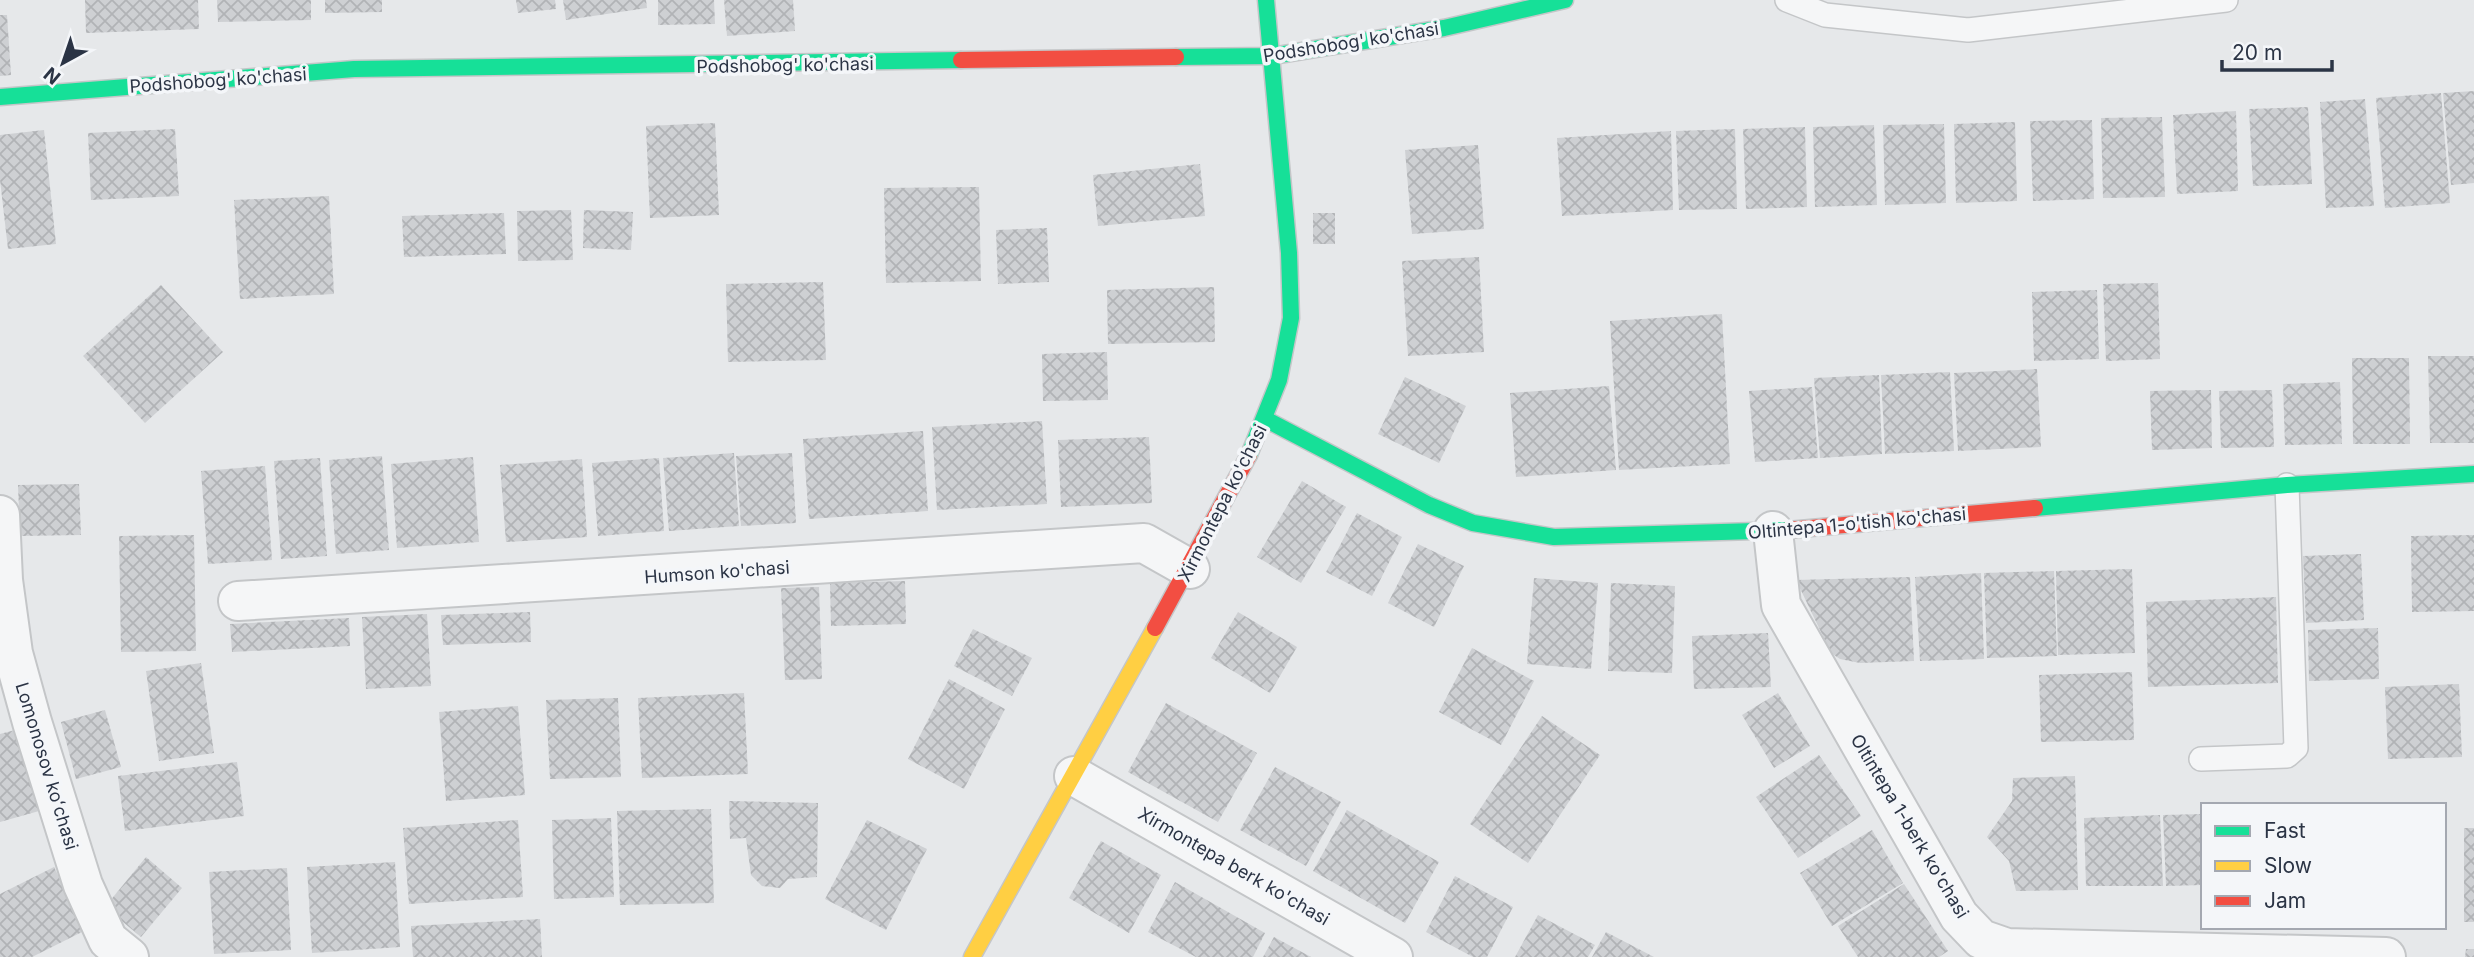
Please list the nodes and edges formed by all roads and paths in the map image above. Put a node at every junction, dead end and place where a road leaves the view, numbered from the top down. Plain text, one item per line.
1 (1266, 0) edge
2 (1565, 0) edge
3 (1787, 0) edge
4 (2226, 0) edge
5 (1272, 56) junction
6 (0, 96) edge
7 (1265, 419) junction
8 (2474, 474) edge
9 (2287, 485) junction
10 (0, 515) edge
11 (1773, 531) junction
12 (1190, 569) junction
13 (238, 601) dead end
14 (6, 654) edge
15 (2202, 759) dead end
16 (1074, 776) junction
17 (107, 951) edge
18 (972, 957) edge
19 (1394, 957) edge
20 (2386, 957) edge

1 - 5 street, Xirmontepa ko'chasi
2 - 5 street, Podshobog' ko'chasi
3 - 4 lane
5 - 6 street, Podshobog' ko'chasi
5 - 7 street, Xirmontepa ko'chasi
7 - 11 street, Oltintepa 1-o'tish ko'chasi
7 - 12 street, Xirmontepa ko'chasi
8 - 9 street, Oltintepa 1-o'tish ko'chasi
9 - 11 street, Oltintepa 1-o'tish ko'chasi
9 - 15 lane
10 - 14 street, Lomonosov koʻchasi
11 - 20 street, Oltintepa 1-berk ko'chasi
12 - 13 street, Humson ko'chasi
12 - 16 street, Xirmontepa ko'chasi
14 - 17 street, Lomonosov koʻchasi
16 - 18 street, Xirmontepa ko'chasi
16 - 19 street, Xirmontepa berk ko'chasi

